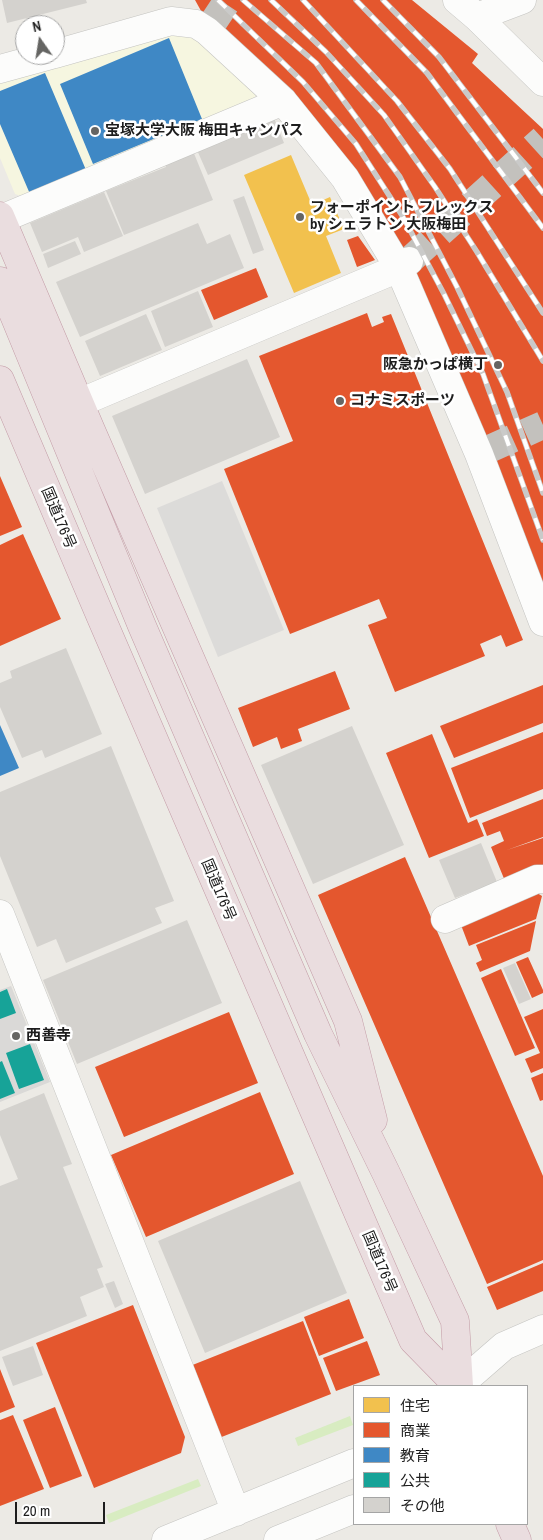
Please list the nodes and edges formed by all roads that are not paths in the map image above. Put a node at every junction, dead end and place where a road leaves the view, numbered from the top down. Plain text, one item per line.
1 (457, 0) edge
2 (522, 0) edge
3 (478, 17) junction
4 (65, 51) edge
5 (15, 65) edge
6 (0, 69) edge
7 (543, 82) edge
8 (283, 101) junction
9 (1, 217) edge
10 (404, 264) junction
11 (0, 281) edge
12 (0, 380) edge
13 (79, 403) junction
14 (543, 622) edge
15 (543, 878) edge
16 (0, 914) edge
17 (445, 919) dead end
18 (386, 1173) junction
19 (543, 1329) edge
20 (457, 1385) edge
21 (458, 1385) edge
22 (459, 1385) edge
23 (353, 1463) edge
24 (353, 1509) edge
25 (236, 1512) junction
26 (510, 1525) edge
27 (166, 1540) edge
28 (278, 1540) edge
29 (517, 1540) edge

1 - 3 street
2 - 3 street
3 - 7 street
4 - 8 street
5 - 6 street
8 - 9 street
8 - 10 street
9 - 13 highway
10 - 13 street
10 - 14 street
11 - 18 highway
12 - 20 highway, 国道176号
13 - 18 highway
15 - 17 street
16 - 25 street
18 - 21 highway
19 - 22 street
23 - 25 street
24 - 28 street
25 - 27 street
26 - 29 highway

